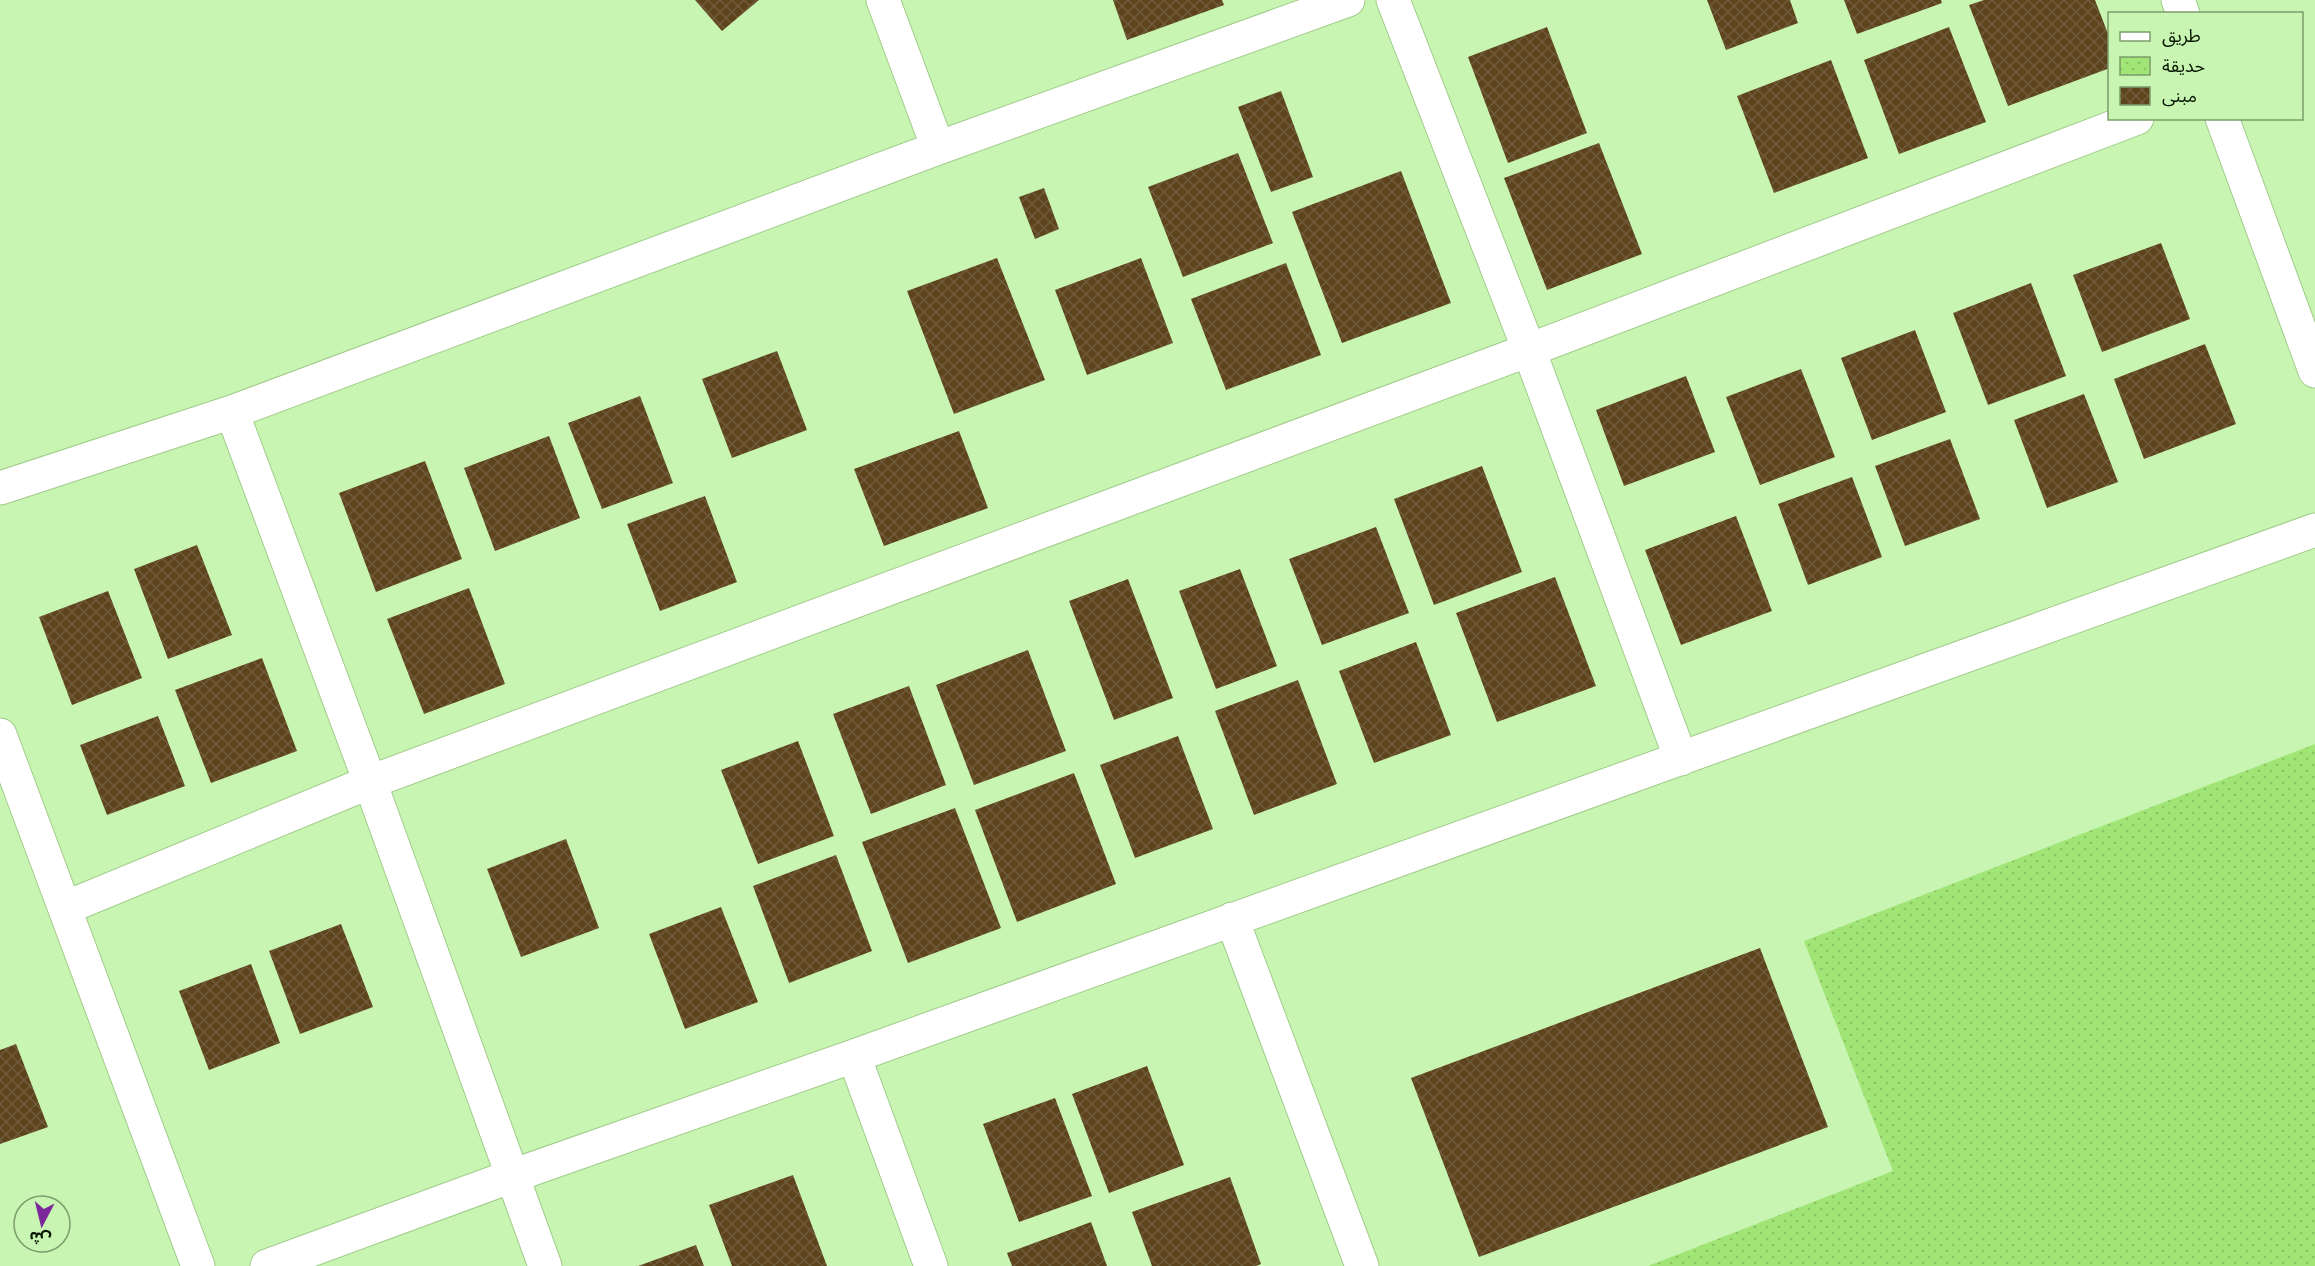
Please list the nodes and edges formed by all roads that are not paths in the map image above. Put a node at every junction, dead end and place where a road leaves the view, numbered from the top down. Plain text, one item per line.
1 (883, 0) edge
2 (1393, 0) edge
3 (1335, 2) edge
4 (2133, 120) edge
5 (2223, 120) edge
6 (938, 148) junction
7 (1529, 350) junction
8 (2315, 371) edge
9 (232, 412) junction
10 (0, 488) edge
11 (2315, 530) edge
12 (0, 735) edge
13 (1681, 759) junction
14 (370, 782) junction
15 (64, 908) junction
16 (1232, 920) junction
17 (854, 1056) junction
18 (512, 1176) junction
19 (198, 1266) edge
20 (267, 1266) edge
21 (545, 1266) edge
22 (931, 1266) edge
23 (1362, 1266) edge

1 - 6 street
2 - 7 street
3 - 6 street
4 - 7 street
5 - 8 street
6 - 9 street
7 - 13 street
7 - 14 street
9 - 10 street
9 - 14 street
11 - 13 street
12 - 15 street
13 - 16 street
14 - 15 street
14 - 18 street
15 - 19 street
16 - 17 street
16 - 23 street
17 - 18 street
17 - 22 street
18 - 20 street
18 - 21 street

